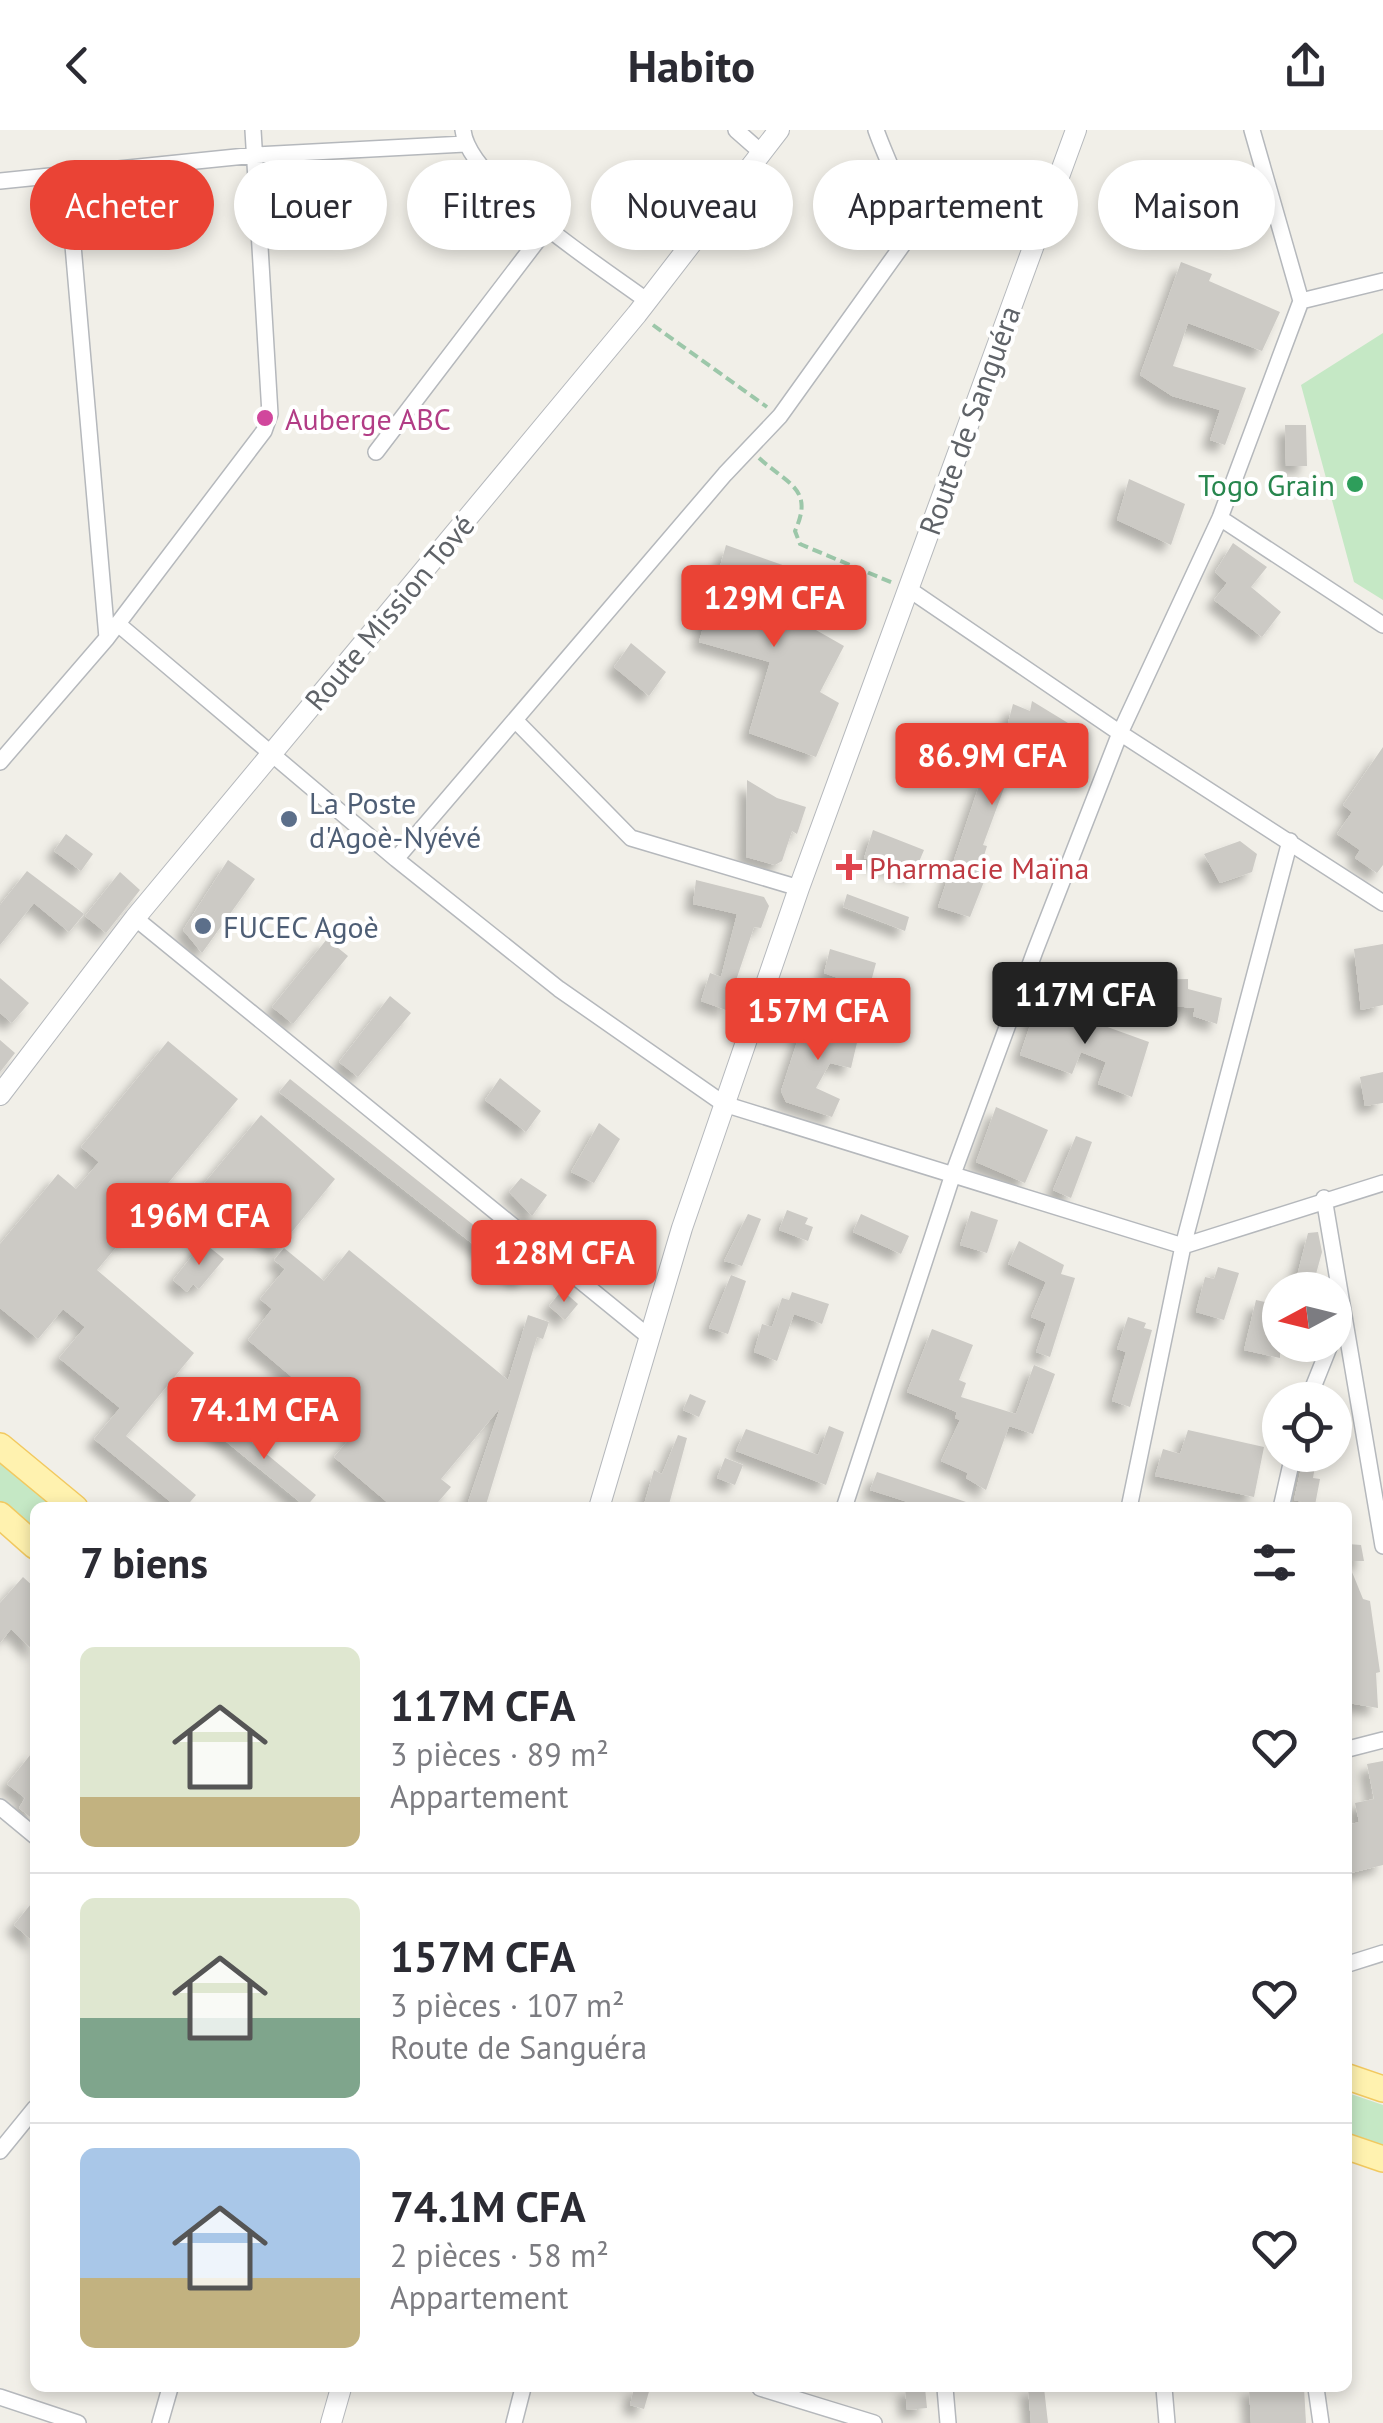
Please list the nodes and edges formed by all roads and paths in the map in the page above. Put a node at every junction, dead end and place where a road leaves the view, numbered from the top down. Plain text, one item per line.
1 (254, 130) edge
2 (736, 130) edge
3 (779, 130) edge
4 (876, 130) edge
5 (1076, 130) edge
6 (1252, 130) edge
7 (464, 137) edge
8 (761, 152) junction
9 (256, 155) junction
10 (211, 160) edge
11 (477, 160) edge
12 (30, 179) edge
13 (0, 181) edge
14 (571, 248) edge
15 (73, 250) edge
16 (530, 250) edge
17 (1383, 280) edge
18 (1301, 301) junction
19 (641, 307) junction
20 (780, 416) junction
21 (748, 448) junction
22 (376, 452) dead end
23 (1220, 518) junction
24 (910, 590) junction
25 (1383, 625) edge
26 (112, 631) junction
27 (515, 720) junction
28 (1120, 733) junction
29 (272, 754) junction
30 (0, 762) edge
31 (1290, 841) junction
32 (396, 859) junction
33 (799, 888) junction
34 (1383, 902) edge
35 (135, 918) junction
36 (0, 1096) edge
37 (724, 1104) junction
38 (953, 1174) junction
39 (1383, 1183) edge
40 (1324, 1198) junction
41 (1183, 1246) junction
42 (1337, 1272) edge
43 (648, 1336) junction
44 (1352, 1362) edge
45 (0, 1446) edge
46 (1289, 1472) edge
47 (67, 1502) edge
48 (601, 1502) edge
49 (846, 1502) edge
50 (1130, 1502) edge
51 (1281, 1502) edge
52 (0, 1516) edge
53 (30, 1542) edge
54 (1383, 1546) edge
55 (1383, 1740) edge
56 (1352, 1748) edge
57 (0, 1807) edge
58 (30, 1832) edge
59 (1383, 1953) edge
60 (1352, 1963) edge
61 (1352, 2078) edge
62 (1383, 2089) edge
63 (30, 2114) edge
64 (1352, 2148) edge
65 (0, 2150) edge
66 (1383, 2158) edge
67 (169, 2392) edge
68 (339, 2392) edge
69 (521, 2392) edge
70 (773, 2392) edge
71 (946, 2392) edge
72 (1164, 2392) edge
73 (1317, 2392) edge
74 (0, 2397) edge
75 (78, 2423) edge
76 (160, 2423) edge
77 (331, 2423) edge
78 (514, 2423) edge
79 (874, 2423) edge
80 (948, 2423) edge
81 (1166, 2423) edge
82 (1321, 2423) edge

1 - 9 street
2 - 8 street
3 - 8 street, Route Mission Tové
4 - 20 street
5 - 24 street, Route de Sanguéra
6 - 18 street
7 - 9 street
7 - 11 street
8 - 19 street, Route Mission Tové
9 - 10 street
9 - 26 street
12 - 13 street
14 - 19 street
15 - 26 street
16 - 22 street
17 - 18 street
18 - 23 street
19 - 20 path
19 - 29 street, Route Mission Tové
20 - 21 street
21 - 24 path
21 - 27 street
23 - 25 street
23 - 28 street
24 - 28 street
24 - 33 street, Route de Sanguéra
26 - 29 street
26 - 30 street
27 - 32 street
27 - 33 street
28 - 31 street
28 - 38 street
29 - 32 street
29 - 35 street, Route Mission Tové
31 - 34 street
31 - 41 street
32 - 37 street
33 - 37 street, Route de Sanguéra
35 - 36 street, Route Mission Tové
35 - 43 street
37 - 38 street
37 - 43 street, Route de Sanguéra
38 - 41 street
38 - 49 street
39 - 40 street
40 - 41 street
40 - 42 street
41 - 50 street
43 - 48 street, Route de Sanguéra
44 - 54 street
45 - 47 main road
46 - 51 street
52 - 53 main road
55 - 56 street
57 - 58 street
59 - 60 street
61 - 62 main road
63 - 65 street
64 - 66 main road
67 - 76 street
68 - 77 street
69 - 78 street
70 - 79 street
71 - 80 street
72 - 81 street
73 - 82 street
74 - 75 street

